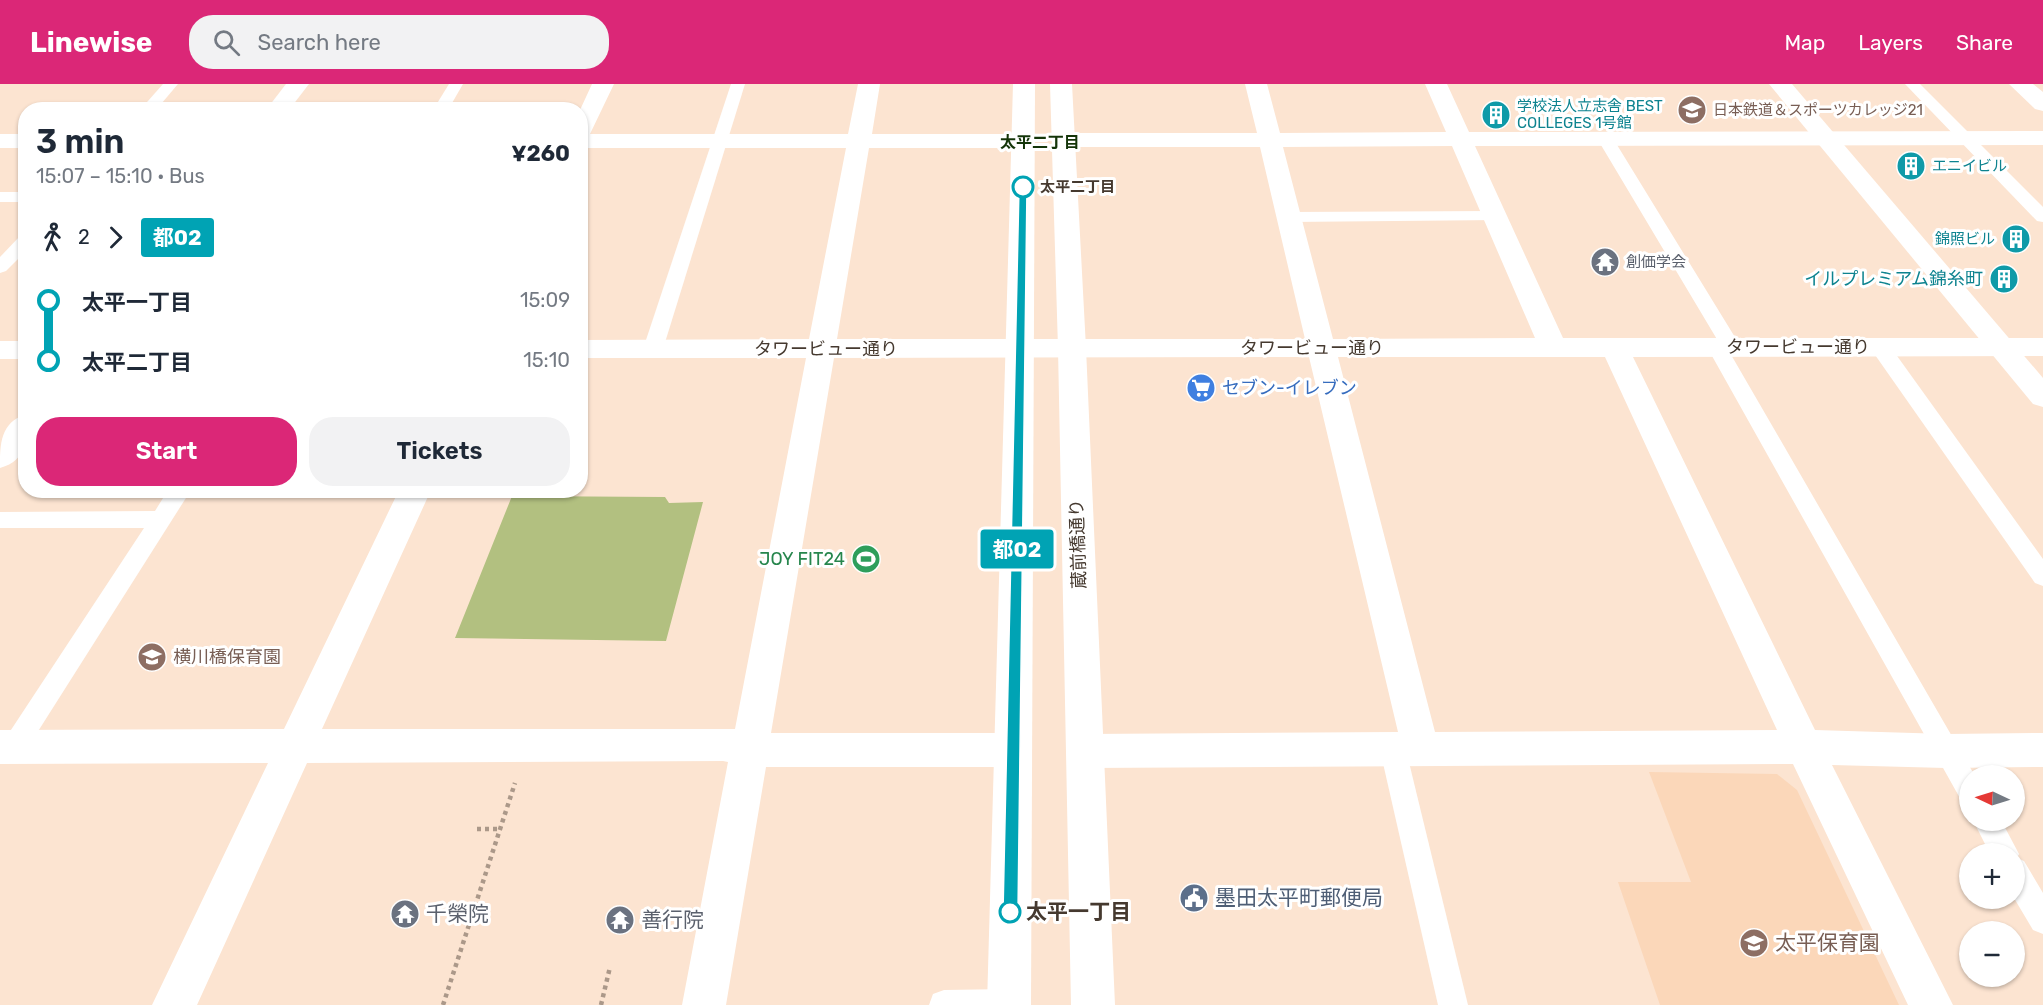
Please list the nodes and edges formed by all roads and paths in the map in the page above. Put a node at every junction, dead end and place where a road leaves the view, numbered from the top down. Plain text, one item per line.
1 (171, 84) edge
2 (298, 84) edge
3 (456, 84) edge
4 (603, 84) edge
5 (738, 84) edge
6 (868, 84) edge
7 (1024, 84) edge
8 (1061, 84) edge
9 (1256, 84) edge
10 (1436, 84) edge
11 (1780, 84) edge
12 (1912, 84) edge
13 (2020, 84) edge
14 (154, 102) edge
15 (283, 102) edge
16 (445, 102) edge
17 (2043, 104) edge
18 (588, 115) edge
19 (1965, 138) junction
20 (2043, 138) edge
21 (1461, 139) junction
22 (1826, 139) junction
23 (1063, 140) junction
24 (1269, 140) junction
25 (1606, 140) junction
26 (0, 141) edge
27 (18, 141) edge
28 (588, 141) edge
29 (719, 141) junction
30 (859, 141) junction
31 (1024, 141) junction
32 (0, 197) edge
33 (18, 197) edge
34 (1495, 216) junction
35 (1289, 217) junction
36 (2043, 217) edge
37 (18, 248) edge
38 (0, 267) edge
39 (1321, 347) junction
40 (1614, 347) junction
41 (1724, 347) junction
42 (1880, 347) junction
43 (2001, 347) junction
44 (2043, 347) edge
45 (1021, 348) junction
46 (1072, 348) junction
47 (1553, 348) junction
48 (653, 349) junction
49 (820, 349) junction
50 (0, 350) edge
51 (18, 350) edge
52 (588, 350) edge
53 (2043, 398) edge
54 (18, 435) edge
55 (0, 457) edge
56 (175, 498) edge
57 (411, 498) edge
58 (161, 519) junction
59 (0, 520) edge
60 (2043, 577) edge
61 (7, 747) edge
62 (295, 747) junction
63 (1804, 747) junction
64 (748, 748) junction
65 (1012, 750) junction
66 (1407, 750) junction
67 (1946, 750) junction
68 (2043, 750) edge
69 (1085, 751) junction
70 (1959, 772) edge
71 (514, 785) dead end
72 (477, 829) dead end
73 (500, 829) junction
74 (2025, 889) edge
75 (2043, 920) edge
76 (610, 967) dead end
77 (174, 1005) edge
78 (443, 1005) edge
79 (601, 1005) edge
80 (704, 1005) edge
81 (944, 1005) edge
82 (1009, 1005) edge
83 (1093, 1005) edge
84 (1453, 1005) edge
85 (1931, 1005) edge

1 - 14 lane
2 - 15 street
3 - 16 lane
4 - 18 street
5 - 29 lane
6 - 30 street
7 - 31 street
8 - 23 street, 蔵前橋通り
9 - 24 street
10 - 21 street
11 - 22 street
12 - 19 lane
13 - 17 street
19 - 20 street
19 - 22 street
19 - 36 lane
21 - 24 street
21 - 25 street
21 - 34 street
22 - 25 street
22 - 43 street
23 - 24 street
23 - 46 street, 蔵前橋通り
24 - 35 street
25 - 41 lane
26 - 27 street
28 - 29 street
29 - 30 street
29 - 48 lane
30 - 31 street
30 - 49 street
31 - 45 street
32 - 33 lane
34 - 35 lane
34 - 47 street
35 - 39 street
37 - 38 lane
39 - 46 street, タワービュー通り
39 - 47 street, タワービュー通り
39 - 66 street
40 - 41 street, タワービュー通り
40 - 47 street, タワービュー通り
40 - 63 street
41 - 42 street, タワービュー通り
41 - 67 lane
42 - 43 street, タワービュー通り
42 - 60 lane
43 - 44 street, タワービュー通り
43 - 53 street
45 - 46 street, タワービュー通り
45 - 49 street, タワービュー通り
45 - 65 street
46 - 69 street, 蔵前橋通り
48 - 49 street, タワービュー通り
48 - 52 street, タワービュー通り
49 - 64 street
50 - 51 street
54 - 55 street
56 - 58 lane
57 - 62 street
58 - 59 lane
58 - 61 lane
61 - 62 street
62 - 64 street
62 - 77 street
63 - 66 street
63 - 67 street
63 - 85 street
64 - 65 street
64 - 80 street
65 - 82 street
66 - 69 street
66 - 84 lane
67 - 68 street
67 - 70 lane
69 - 83 street, 蔵前橋通り
71 - 73 path
72 - 73 path
73 - 78 path
74 - 75 lane
76 - 79 path
81 - 82 lane

